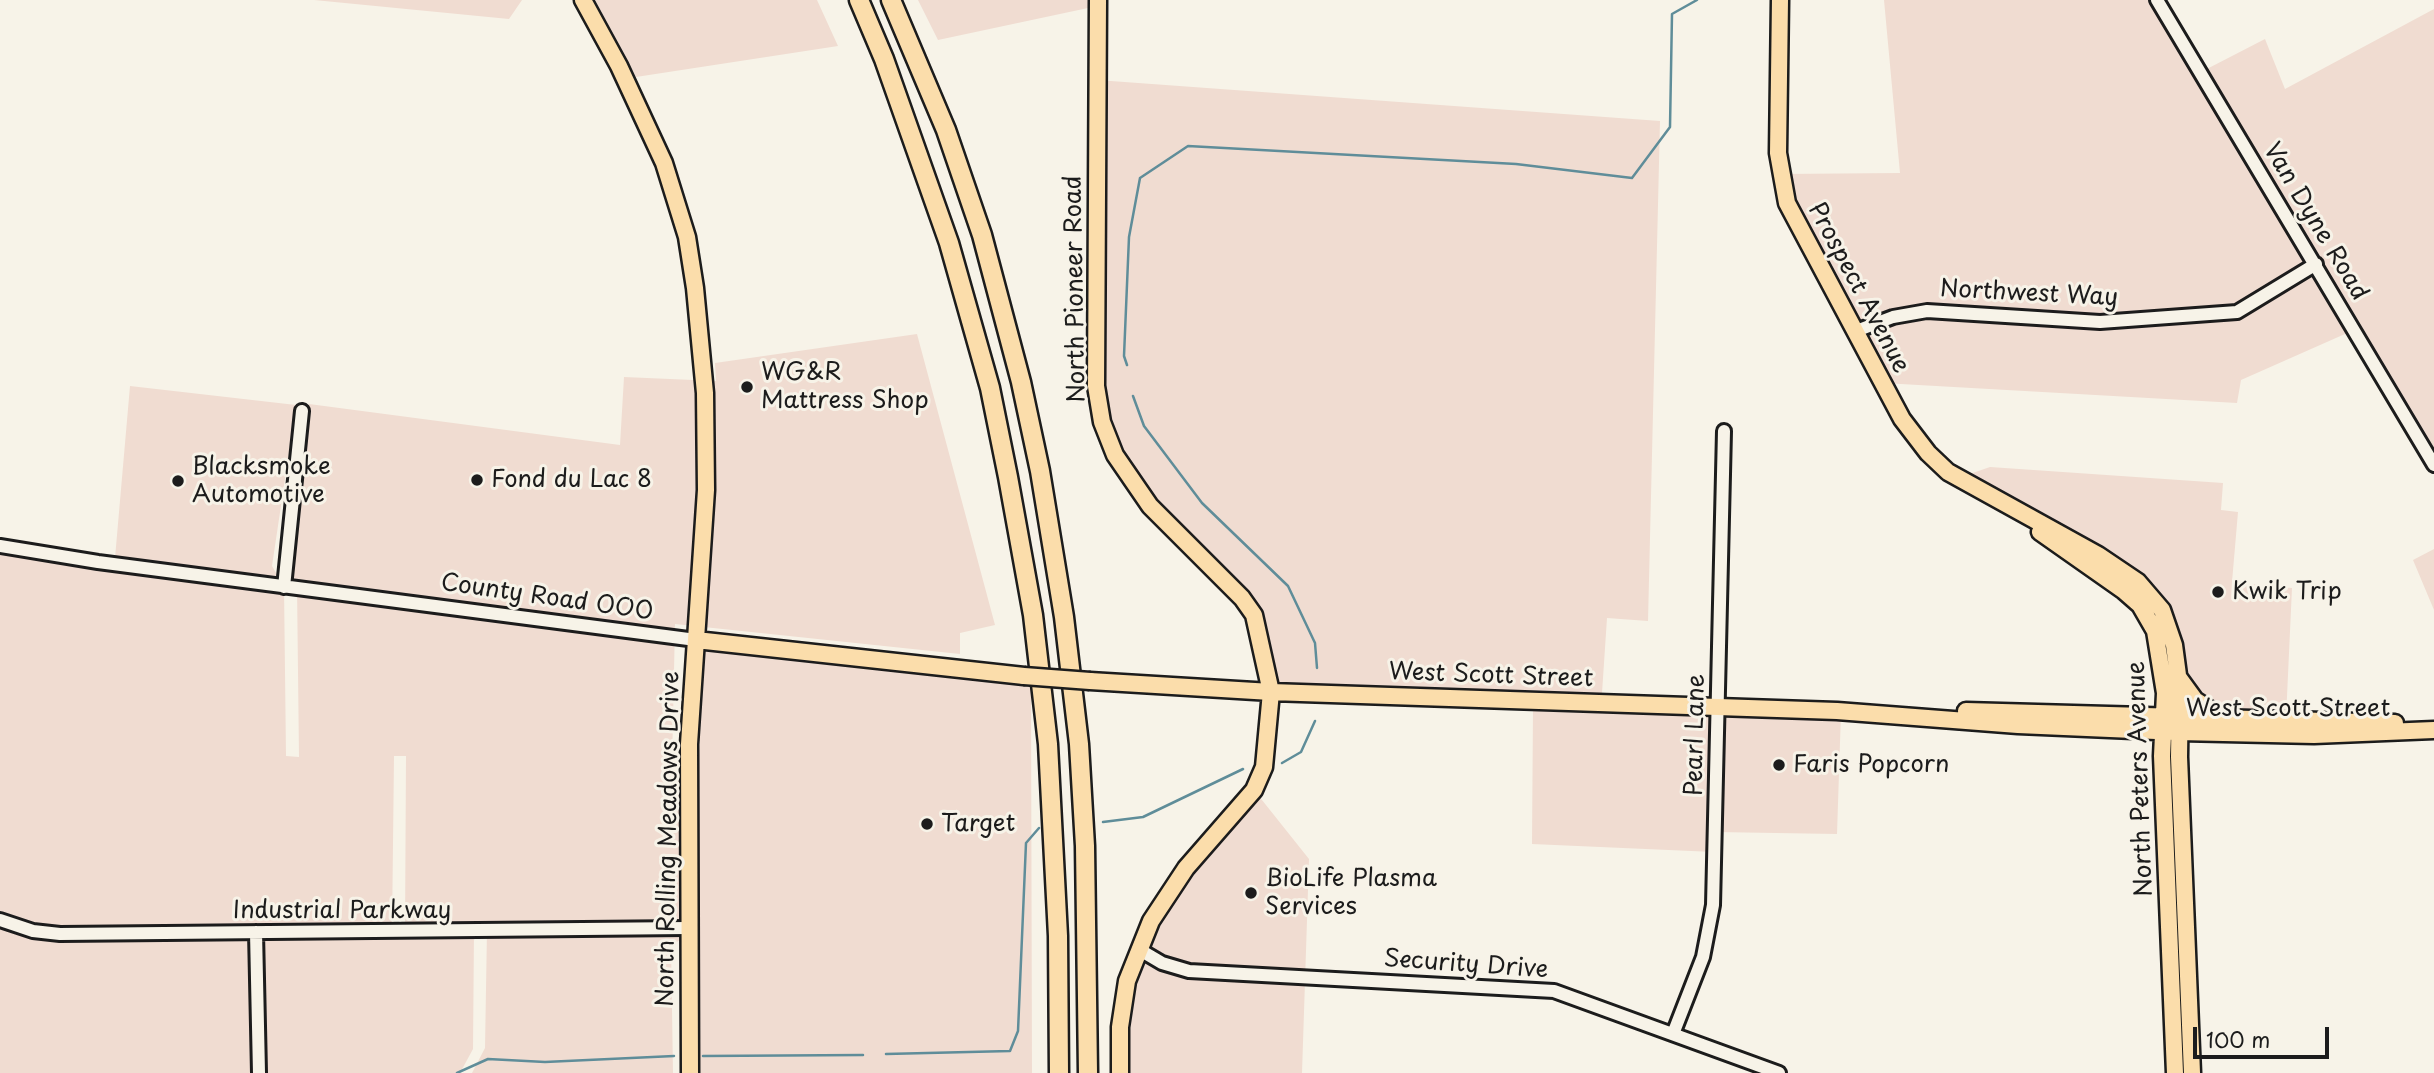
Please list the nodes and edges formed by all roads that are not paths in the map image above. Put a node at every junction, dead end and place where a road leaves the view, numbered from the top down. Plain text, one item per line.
1 (583, 0) edge
2 (859, 0) edge
3 (891, 0) edge
4 (1098, 0) edge
5 (1780, 0) edge
6 (2157, 0) edge
7 (2316, 264) junction
8 (1856, 331) junction
9 (302, 411) dead end
10 (1724, 431) dead end
11 (2434, 465) edge
12 (2002, 503) junction
13 (0, 547) edge
14 (284, 587) junction
15 (696, 640) junction
16 (2179, 677) junction
17 (1090, 681) joint
18 (1271, 692) junction
19 (1717, 707) junction
20 (2226, 718) junction
21 (2171, 725) junction
22 (2434, 728) edge
23 (0, 920) edge
24 (687, 928) junction
25 (256, 932) junction
26 (1140, 950) junction
27 (1673, 1034) junction
28 (259, 1073) edge
29 (690, 1073) edge
30 (1059, 1073) edge
31 (1088, 1073) edge
32 (1121, 1073) edge
33 (1779, 1073) edge
34 (2175, 1073) edge
35 (2192, 1073) edge

1 - 15 main road, North Rolling Meadows Drive
2 - 30 highway
3 - 31 highway
4 - 18 main road, North Pioneer Road
5 - 8 main road, Prospect Avenue
6 - 7 street, Van Dyne Road
7 - 8 street, Northwest Way
7 - 11 street, Van Dyne Road
8 - 12 main road, Prospect Avenue
9 - 14 street
10 - 19 street, Pearl Lane
12 - 16 main road, North Peters Avenue
12 - 21 main road, North Peters Avenue
13 - 14 street, County Road OOO
14 - 15 street, County Road OOO
15 - 17 main road, County Road OOO, bridge
15 - 24 main road, North Rolling Meadows Drive
16 - 20 main road
16 - 21 main road, North Peters Avenue
17 - 18 main road, West Scott Street
18 - 19 main road, West Scott Street
18 - 26 main road, North Pioneer Road
19 - 21 main road, West Scott Street
19 - 27 street, Pearl Lane
20 - 21 main road, West Scott Street
20 - 22 main road, West Scott Street
21 - 22 main road, West Scott Street
21 - 34 main road, North Peters Avenue
21 - 35 main road, North Peters Avenue
23 - 25 street, Industrial Parkway
24 - 25 street, Industrial Parkway
24 - 29 main road, North Rolling Meadows Drive
25 - 28 street
26 - 27 street, Security Drive
26 - 32 main road, North Pioneer Road
27 - 33 street, Security Drive

